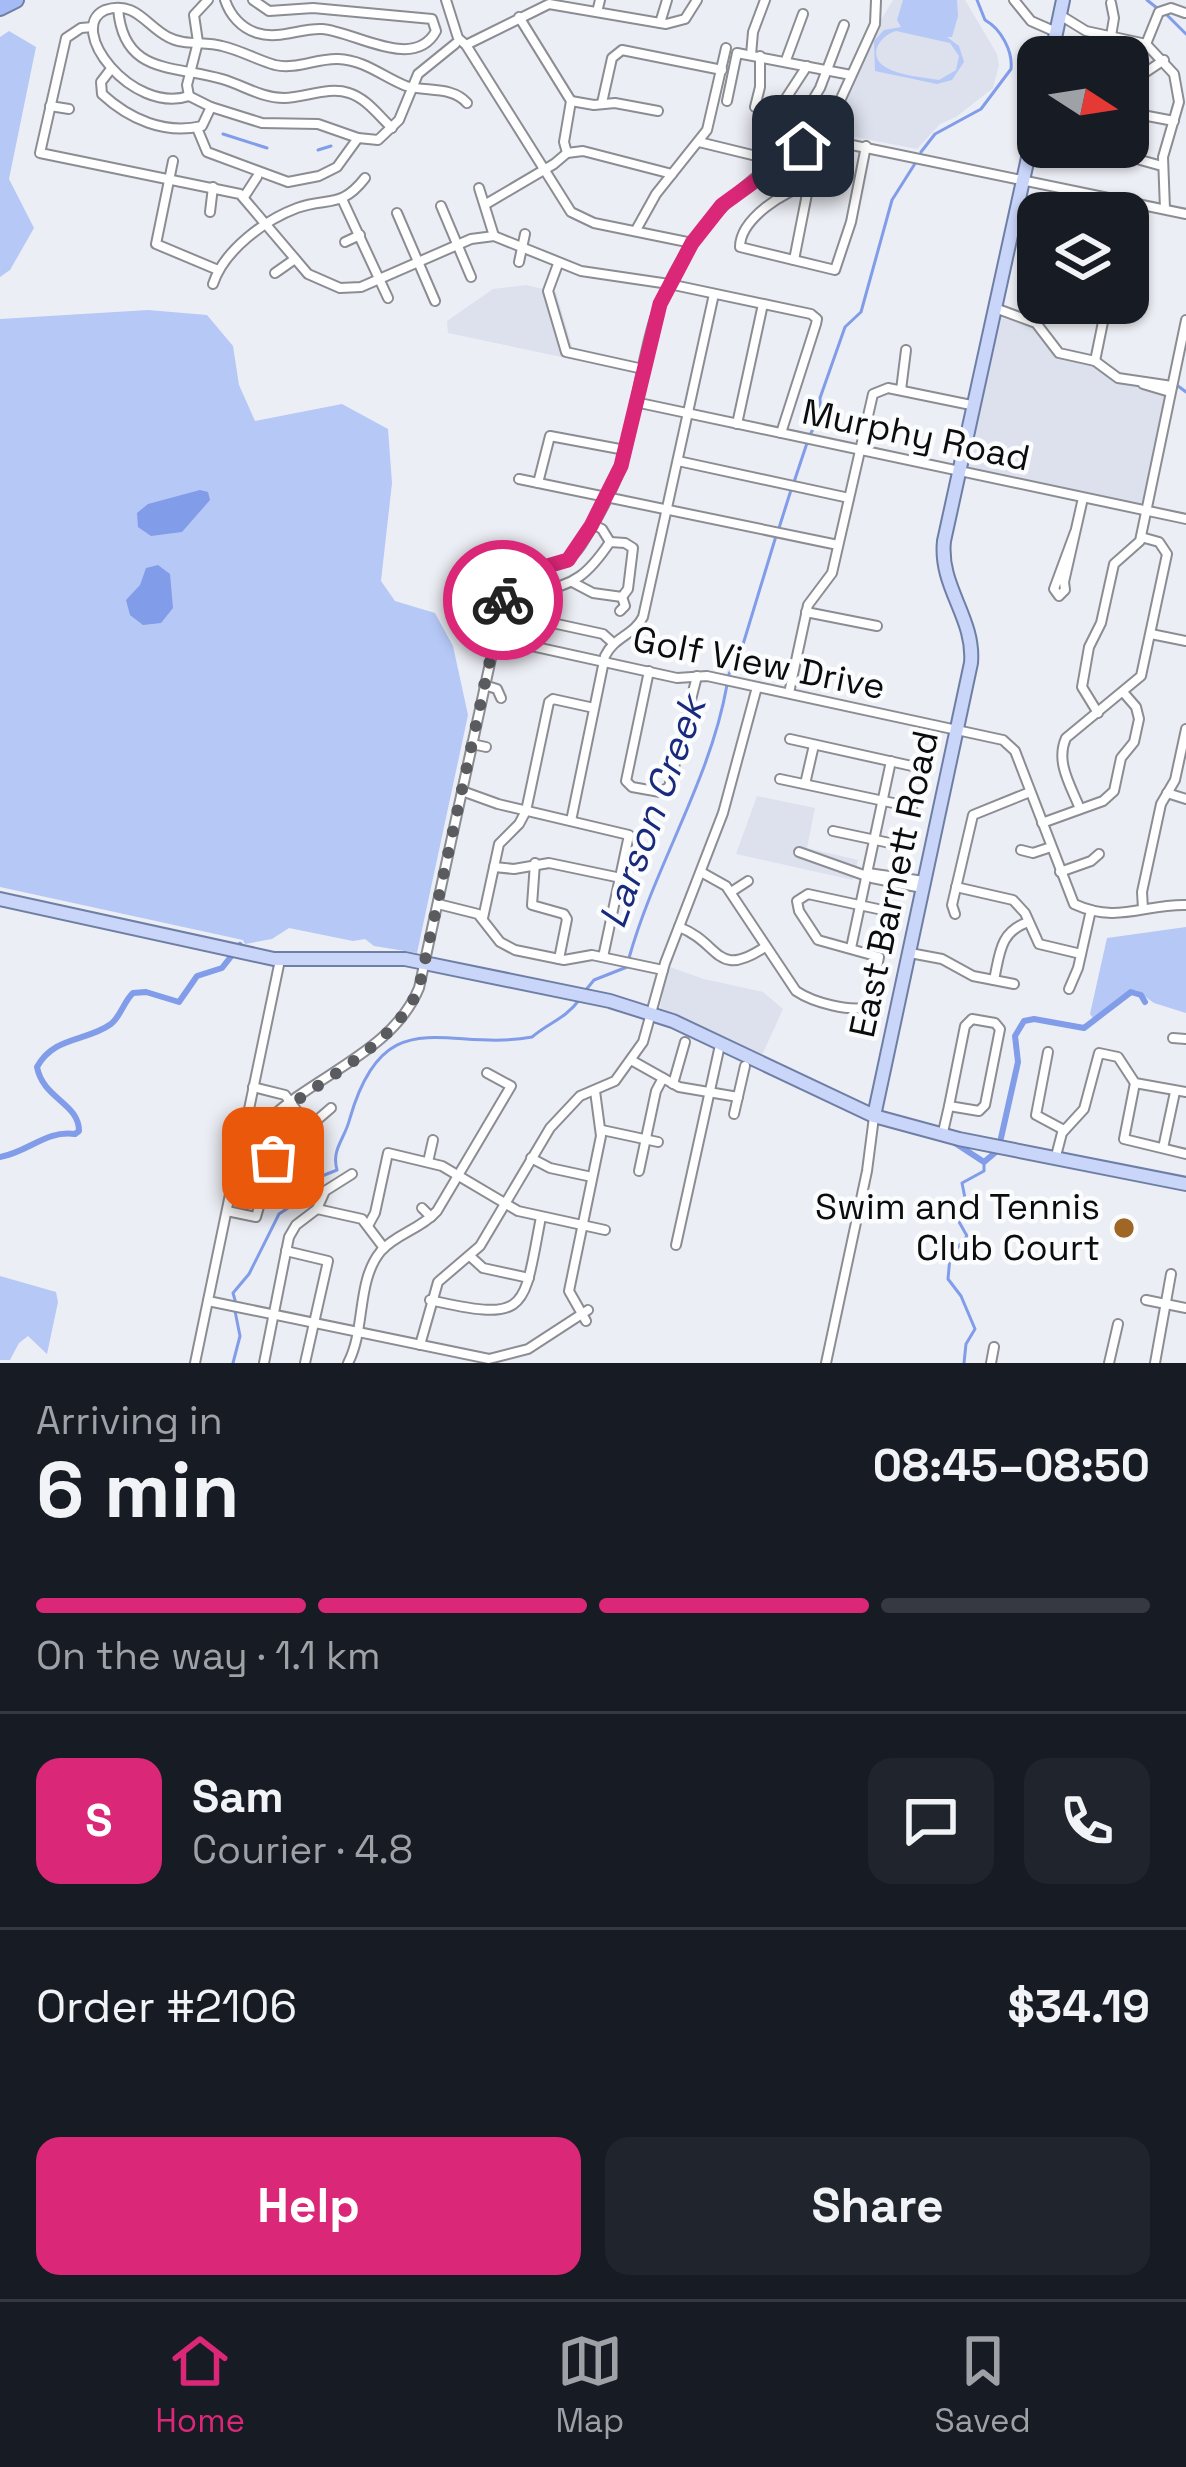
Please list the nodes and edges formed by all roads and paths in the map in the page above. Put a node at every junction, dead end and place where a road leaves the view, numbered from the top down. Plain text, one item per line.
1 (16, 0) edge
2 (208, 0) edge
3 (225, 0) edge
4 (253, 0) edge
5 (446, 0) edge
6 (600, 0) edge
7 (667, 0) edge
8 (697, 0) edge
9 (765, 0) edge
10 (876, 0) edge
11 (1014, 0) edge
12 (1063, 0) edge
13 (1112, 3) dead end
14 (0, 8) edge
15 (118, 8) junction
16 (597, 12) junction
17 (1185, 13) edge
18 (803, 14) dead end
19 (1060, 15) junction
20 (519, 17) junction
21 (660, 23) junction
22 (844, 25) dead end
23 (93, 27) junction
24 (1056, 32) junction
25 (1055, 36) edge
26 (1111, 36) joint
27 (1149, 37) edge
28 (198, 42) junction
29 (460, 44) junction
30 (422, 45) junction
31 (1149, 47) edge
32 (727, 48) dead end
33 (755, 55) junction
34 (786, 60) junction
35 (1164, 60) junction
36 (432, 61) junction
37 (807, 66) junction
38 (111, 69) junction
39 (722, 70) junction
40 (826, 70) junction
41 (1149, 70) edge
42 (190, 72) junction
43 (851, 75) junction
44 (413, 88) junction
45 (190, 96) junction
46 (571, 101) junction
47 (727, 101) dead end
48 (466, 103) dead end
49 (602, 103) junction
50 (50, 106) junction
51 (211, 107) junction
52 (755, 107) dead end
53 (69, 109) dead end
54 (658, 111) dead end
55 (777, 112) dead end
56 (805, 113) dead end
57 (1149, 117) edge
58 (1174, 122) junction
59 (194, 128) junction
60 (392, 128) junction
61 (358, 138) junction
62 (821, 138) junction
63 (699, 142) junction
64 (866, 146) junction
65 (567, 153) junction
66 (173, 161) dead end
67 (1149, 162) edge
68 (777, 165) junction
69 (1162, 166) junction
70 (1025, 168) edge
71 (544, 170) junction
72 (672, 174) junction
73 (257, 177) dead end
74 (365, 178) dead end
75 (168, 179) junction
76 (1023, 179) junction
77 (809, 185) junction
78 (213, 187) junction
79 (478, 188) dead end
80 (1084, 192) edge
81 (244, 197) junction
82 (342, 199) junction
83 (486, 204) junction
84 (441, 206) dead end
85 (1149, 206) edge
86 (1165, 209) junction
87 (210, 212) dead end
88 (397, 213) dead end
89 (1186, 214) edge
90 (1014, 223) junction
91 (1017, 224) edge
92 (268, 225) junction
93 (635, 230) junction
94 (525, 234) dead end
95 (360, 235) junction
96 (494, 236) junction
97 (345, 242) dead end
98 (692, 243) junction
99 (458, 246) junction
100 (522, 246) junction
101 (295, 259) junction
102 (794, 260) junction
103 (419, 262) junction
104 (519, 262) dead end
105 (558, 263) junction
106 (218, 270) junction
107 (275, 273) dead end
108 (471, 278) dead end
109 (380, 280) junction
110 (213, 284) dead end
111 (669, 284) junction
112 (714, 294) junction
113 (388, 298) dead end
114 (435, 301) dead end
115 (763, 304) junction
116 (995, 310) junction
117 (1186, 320) edge
118 (1103, 324) edge
119 (1184, 336) edge
120 (906, 350) dead end
121 (1095, 361) junction
122 (643, 369) junction
123 (1171, 389) junction
124 (901, 390) junction
125 (635, 402) junction
126 (971, 413) junction
127 (688, 414) junction
128 (737, 424) junction
129 (781, 434) junction
130 (625, 450) junction
131 (859, 450) junction
132 (678, 461) junction
133 (959, 472) junction
134 (519, 479) dead end
135 (538, 483) junction
136 (607, 496) junction
137 (848, 498) junction
138 (1083, 498) junction
139 (668, 508) junction
140 (1146, 511) junction
141 (1186, 519) edge
142 (592, 524) junction
143 (1076, 532) junction
144 (1141, 537) junction
145 (610, 542) junction
146 (838, 545) junction
147 (630, 579) junction
148 (574, 583) junction
149 (651, 584) junction
150 (622, 597) junction
151 (620, 611) dead end
152 (806, 612) junction
153 (877, 626) dead end
154 (1151, 634) junction
155 (495, 638) junction
156 (1186, 641) edge
157 (613, 643) junction
158 (604, 662) junction
159 (650, 671) junction
160 (697, 676) junction
161 (484, 685) junction
162 (757, 687) junction
163 (1124, 692) junction
164 (789, 693) junction
165 (501, 698) dead end
166 (594, 708) junction
167 (1098, 712) junction
168 (957, 730) junction
169 (1186, 730) edge
170 (790, 740) dead end
171 (472, 744) junction
172 (814, 745) junction
173 (486, 746) dead end
174 (1184, 751) edge
175 (891, 761) junction
176 (921, 768) dead end
177 (780, 778) dead end
178 (806, 784) junction
179 (462, 791) junction
180 (1030, 792) junction
181 (1167, 793) junction
182 (1186, 799) edge
183 (882, 801) junction
184 (912, 807) dead end
185 (1080, 809) junction
186 (526, 811) junction
187 (571, 820) junction
188 (1042, 823) junction
189 (833, 831) dead end
190 (874, 840) junction
191 (904, 846) dead end
192 (1051, 847) junction
193 (1021, 850) dead end
194 (799, 852) dead end
195 (1099, 854) dead end
196 (535, 863) junction
197 (494, 867) junction
198 (701, 872) junction
199 (1060, 872) junction
200 (867, 873) junction
201 (621, 878) junction
202 (748, 881) dead end
203 (924, 885) junction
204 (956, 887) junction
205 (731, 892) junction
206 (0, 899) edge
207 (438, 904) junction
208 (860, 905) junction
209 (1186, 905) edge
210 (1143, 909) junction
211 (1091, 910) junction
212 (887, 911) dead end
213 (955, 914) dead end
214 (483, 917) junction
215 (1028, 922) junction
216 (679, 927) junction
217 (765, 947) junction
218 (851, 948) junction
219 (910, 952) junction
220 (1082, 954) junction
221 (603, 957) junction
222 (280, 959) junction
223 (559, 959) junction
224 (426, 962) junction
225 (663, 970) junction
226 (994, 980) junction
227 (1014, 984) dead end
228 (1069, 989) dead end
229 (654, 1014) junction
230 (1173, 1038) dead end
231 (1186, 1039) edge
232 (685, 1042) dead end
233 (720, 1045) junction
234 (1048, 1052) dead end
235 (632, 1060) junction
236 (745, 1066) dead end
237 (487, 1073) dead end
238 (668, 1081) junction
239 (1135, 1083) junction
240 (254, 1087) junction
241 (595, 1090) junction
242 (710, 1090) junction
243 (1180, 1092) edge
244 (738, 1096) junction
245 (292, 1104) junction
246 (949, 1106) junction
247 (331, 1108) dead end
248 (734, 1114) dead end
249 (874, 1116) junction
250 (309, 1127) junction
251 (602, 1130) junction
252 (1064, 1130) junction
253 (255, 1132) junction
254 (950, 1134) junction
255 (646, 1139) junction
256 (433, 1140) dead end
257 (658, 1142) dead end
258 (1163, 1148) junction
259 (1186, 1154) edge
260 (1056, 1156) junction
261 (532, 1158) junction
262 (428, 1162) junction
263 (639, 1171) dead end
264 (352, 1174) dead end
265 (592, 1177) junction
266 (459, 1178) junction
267 (1186, 1184) edge
268 (505, 1204) junction
269 (317, 1208) junction
270 (422, 1208) dead end
271 (226, 1211) junction
272 (431, 1217) junction
273 (541, 1217) junction
274 (369, 1224) junction
275 (582, 1225) junction
276 (605, 1230) dead end
277 (676, 1244) dead end
278 (384, 1248) junction
279 (286, 1251) junction
280 (471, 1257) junction
281 (1171, 1274) dead end
282 (529, 1278) junction
283 (430, 1300) junction
284 (1146, 1300) dead end
285 (208, 1301) junction
286 (1165, 1304) junction
287 (1186, 1308) edge
288 (272, 1314) junction
289 (314, 1323) junction
290 (1118, 1324) dead end
291 (358, 1331) junction
292 (420, 1345) junction
293 (994, 1347) dead end
294 (514, 1359) edge
295 (195, 1363) edge
296 (263, 1363) edge
297 (305, 1363) edge
298 (348, 1363) edge
299 (826, 1363) edge
300 (991, 1363) edge
301 (1109, 1363) edge
302 (1155, 1363) edge

1 - 14 highway
2 - 28 street
3 - 30 street
4 - 30 street
5 - 29 street
6 - 16 street
7 - 21 street
8 - 21 street
9 - 33 street
10 - 43 street
11 - 24 street
12 - 19 main road
13 - 26 street
15 - 23 street
15 - 28 street
15 - 42 street
16 - 20 street
16 - 21 street
17 - 27 street
18 - 34 street
19 - 24 main road
19 - 26 street
20 - 29 street
20 - 46 street
22 - 40 street
23 - 38 street
23 - 50 street
24 - 25 main road
28 - 42 street
28 - 44 street
29 - 36 street
29 - 71 street
30 - 36 street
31 - 35 street
32 - 39 street
33 - 34 street
33 - 47 street
33 - 52 street
34 - 37 street
35 - 41 street
35 - 58 street
36 - 44 street
37 - 40 street
37 - 55 street
38 - 45 street
38 - 59 street
39 - 49 street
39 - 63 street
40 - 43 street
40 - 56 street
42 - 45 street
42 - 60 street
43 - 62 street
44 - 48 street
44 - 60 street
45 - 51 street
46 - 49 street
46 - 65 street
49 - 54 street
50 - 53 street
50 - 75 street
51 - 59 street
51 - 61 street
57 - 58 street
58 - 69 street
59 - 61 street
60 - 61 street
62 - 64 street
62 - 68 street
62 - 77 street
63 - 68 street
63 - 72 street
64 - 76 street
64 - 102 street
65 - 71 street
65 - 72 street
66 - 75 street
67 - 69 street
68 - 98 street
69 - 86 street
70 - 76 main road, East Barnett Road
71 - 83 street
71 - 93 street
72 - 93 street
73 - 81 street
74 - 82 street
75 - 78 street
75 - 106 street
76 - 80 street
76 - 90 main road, East Barnett Road
77 - 102 street
77 - 102 street
78 - 81 street
78 - 87 street
79 - 83 street
81 - 92 street
82 - 92 street
82 - 95 street
83 - 96 street
84 - 99 street
85 - 86 street
86 - 89 street
88 - 103 street
90 - 91 street
90 - 116 main road, East Barnett Road
92 - 101 street
92 - 106 street
93 - 98 street
94 - 100 street
95 - 97 street
95 - 109 street
96 - 99 street
96 - 100 street
98 - 111 street
99 - 103 street
99 - 108 street
100 - 104 street
100 - 105 street
101 - 107 street
101 - 109 street
103 - 109 street
103 - 114 street
105 - 111 street
105 - 122 street
106 - 110 street
109 - 113 street
111 - 112 street
111 - 122 street
112 - 115 street
112 - 127 street
115 - 128 street
115 - 129 street
116 - 121 street
116 - 126 main road, East Barnett Road
117 - 119 street
118 - 121 street
119 - 123 street
120 - 124 street
121 - 123 street
122 - 125 street
123 - 140 street
124 - 126 street
124 - 131 street
125 - 127 street, Murphy Road
125 - 130 street
126 - 133 main road, East Barnett Road
127 - 128 street, Murphy Road
127 - 132 street
128 - 129 street, Murphy Road
129 - 131 street, Murphy Road
130 - 135 street
130 - 136 street
131 - 133 street, Murphy Road
131 - 137 street
132 - 137 street
132 - 139 street
133 - 138 street, Murphy Road
133 - 168 main road, East Barnett Road
134 - 135 street
135 - 136 street
136 - 139 street
136 - 142 street
137 - 146 street
138 - 140 street, Murphy Road
138 - 143 street
139 - 146 street
139 - 149 street
140 - 141 street, Murphy Road
140 - 144 street
142 - 145 street
142 - 155 street
143 - 143 street
144 - 154 street
144 - 167 street
145 - 147 street
145 - 148 street
146 - 152 street
147 - 149 street
147 - 150 street
148 - 150 street
148 - 157 street
149 - 157 street
150 - 151 street
152 - 153 street
152 - 164 street
154 - 156 street
154 - 163 street
155 - 158 street, Golf View Drive
155 - 161 street
157 - 158 street
158 - 159 street, Golf View Drive
158 - 166 street
159 - 160 street, Golf View Drive
159 - 160 street
160 - 162 street, Golf View Drive
161 - 165 street
161 - 171 street
162 - 164 street, Golf View Drive
162 - 198 street
163 - 167 street
163 - 185 street
164 - 168 street, Golf View Drive
166 - 186 street
166 - 187 street
167 - 185 street
168 - 180 street, Golf View Drive
168 - 203 main road, East Barnett Road
169 - 174 street
170 - 172 street
171 - 173 street
171 - 179 street
172 - 175 street
172 - 178 street
174 - 181 street
175 - 176 street
175 - 183 street
177 - 178 street
178 - 183 street
179 - 186 street
179 - 207 street
180 - 188 street, Golf View Drive
180 - 204 street
181 - 182 street
181 - 210 street
183 - 184 street
183 - 190 street
185 - 188 street
186 - 187 street
186 - 197 street
187 - 201 street
188 - 192 street, Golf View Drive
189 - 190 street
190 - 191 street
190 - 200 street
192 - 193 street
192 - 199 street, Golf View Drive
194 - 200 street
195 - 199 street
196 - 197 street
196 - 201 street
196 - 223 street
197 - 214 street
198 - 205 street
198 - 216 street
199 - 211 street, Golf View Drive
200 - 203 street
200 - 208 street
201 - 221 street
202 - 205 street
203 - 219 main road, East Barnett Road
204 - 213 street
204 - 215 street
205 - 217 street
206 - 222 main road
207 - 214 street
207 - 224 street
208 - 212 street
208 - 218 street
208 - 218 street
209 - 210 street
210 - 211 street
211 - 220 street
214 - 223 street
215 - 220 street
215 - 226 street
216 - 217 street
216 - 225 street
217 - 218 street
219 - 226 street
219 - 249 main road, East Barnett Road
220 - 228 street
221 - 223 street
221 - 225 street
222 - 224 main road
222 - 240 street
224 - 229 main road
224 - 245 street
225 - 229 street
226 - 227 street
229 - 233 main road
229 - 235 street
230 - 231 street
232 - 238 street
233 - 242 street
233 - 249 main road
234 - 252 street
235 - 238 street
235 - 241 street
236 - 244 street
237 - 266 street
238 - 242 street
238 - 255 street
239 - 243 street
239 - 252 street
239 - 258 street
240 - 245 street
240 - 253 street
241 - 251 street
241 - 261 street
242 - 244 street
242 - 277 street
243 - 258 street
244 - 248 street
245 - 250 street
245 - 253 street
246 - 246 street
246 - 254 street
247 - 250 street
249 - 254 main road
249 - 299 street, East Barnett Road
250 - 271 street
251 - 255 street
251 - 265 street
252 - 260 street
253 - 271 street
254 - 260 main road
255 - 257 street
255 - 263 street
256 - 262 street
258 - 259 street
260 - 267 main road
261 - 265 street
261 - 268 street
262 - 266 street
262 - 274 street
264 - 269 street
265 - 275 street
266 - 268 street
266 - 272 street
268 - 273 street
268 - 280 street
269 - 274 street
269 - 279 street
270 - 272 street
271 - 285 street
272 - 278 street
273 - 275 street
273 - 282 street
274 - 278 street
275 - 276 street
275 - 294 street
278 - 291 street
279 - 288 street
279 - 289 street
280 - 282 street
280 - 283 street
281 - 286 street
282 - 283 street
283 - 292 street
284 - 286 street
285 - 288 street
285 - 295 street
286 - 287 street
286 - 302 street
288 - 289 street
288 - 296 street
289 - 291 street
289 - 297 street
290 - 301 street
291 - 292 street
291 - 298 street
292 - 294 street
293 - 300 street

